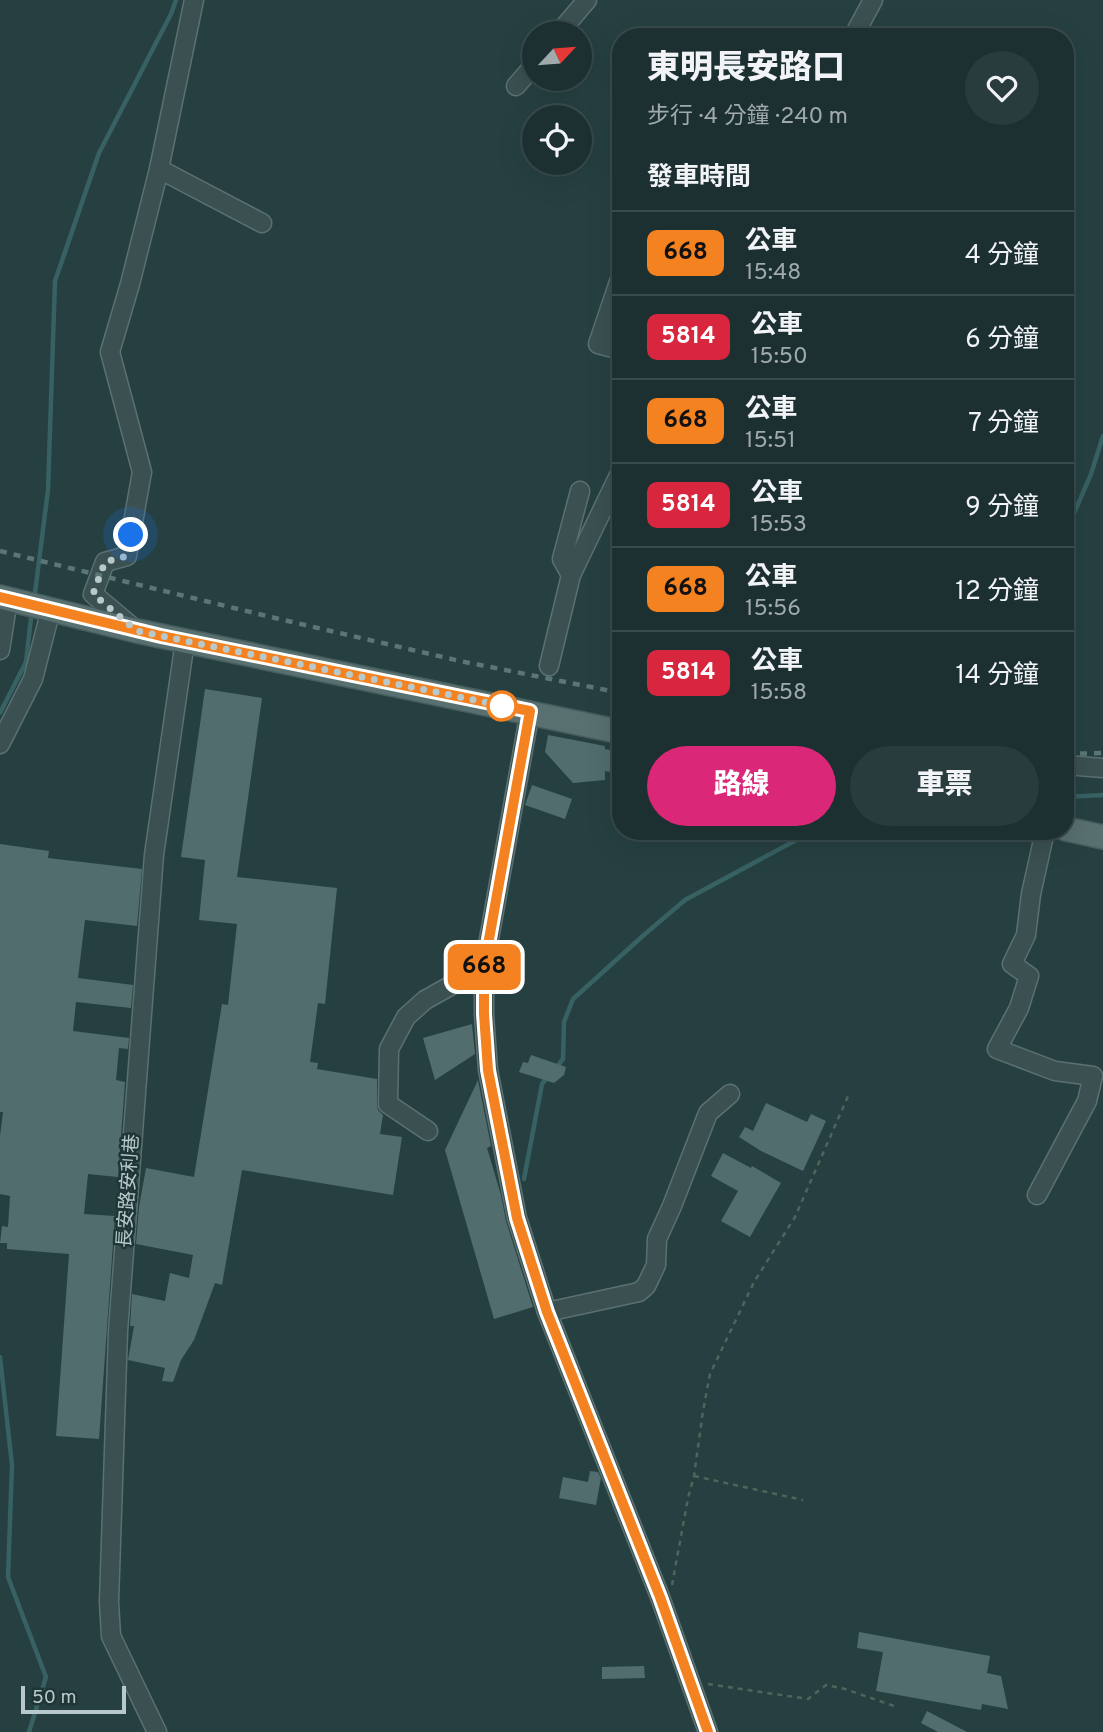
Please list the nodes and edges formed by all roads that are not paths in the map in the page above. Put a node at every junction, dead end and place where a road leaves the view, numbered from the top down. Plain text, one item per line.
1 (194, 0) edge
2 (586, 0) edge
3 (873, 0) edge
4 (569, 21) edge
5 (858, 28) edge
6 (522, 79) edge
7 (516, 86) dead end
8 (159, 169) junction
9 (261, 223) dead end
10 (612, 303) edge
11 (612, 348) edge
12 (580, 491) dead end
13 (612, 499) edge
14 (571, 575) junction
15 (4, 598) edge
16 (51, 609) junction
17 (137, 631) junction
18 (185, 641) junction
19 (0, 650) edge
20 (549, 666) dead end
21 (530, 711) junction
22 (612, 730) edge
23 (0, 744) edge
24 (1074, 766) edge
25 (1103, 768) edge
26 (1074, 831) edge
27 (1103, 837) edge
28 (1043, 840) edge
29 (484, 967) junction
30 (730, 1094) dead end
31 (428, 1131) dead end
32 (1037, 1195) dead end
33 (547, 1312) junction
34 (157, 1732) edge
35 (708, 1732) edge

1 - 8 street
2 - 4 street
3 - 5 street
6 - 7 street
8 - 9 street
8 - 17 street
10 - 11 street
12 - 14 street
13 - 14 street
14 - 20 street
15 - 16 main road
15 - 19 street
16 - 17 main road
16 - 23 street
17 - 18 main road
18 - 21 main road
18 - 34 street, 長安路安利巷
21 - 22 main road
21 - 29 street
24 - 25 street
26 - 27 main road
28 - 32 street
29 - 31 street
29 - 33 street
30 - 33 street
33 - 35 street

